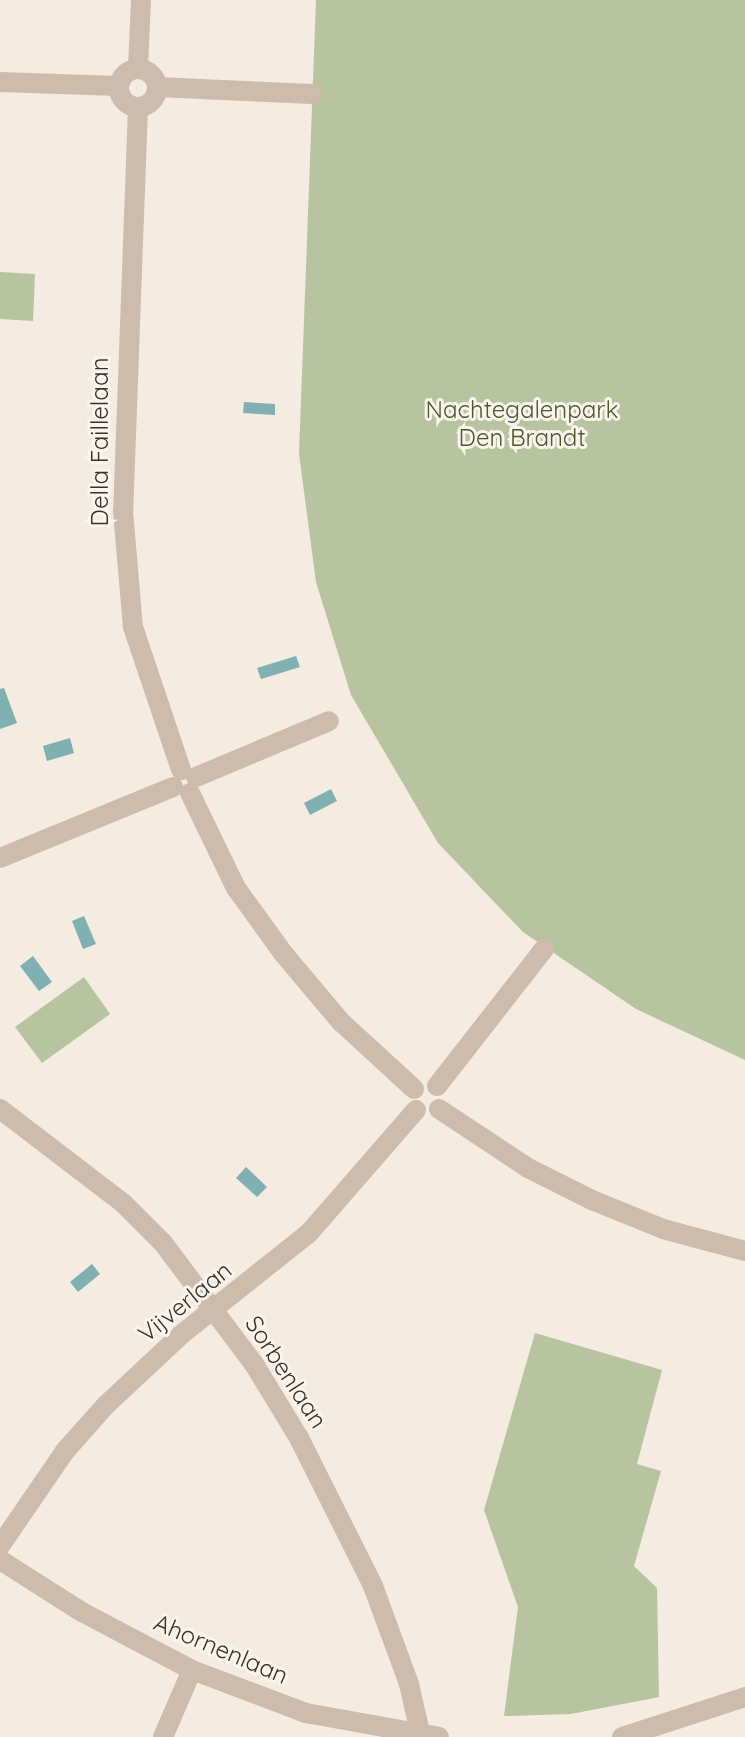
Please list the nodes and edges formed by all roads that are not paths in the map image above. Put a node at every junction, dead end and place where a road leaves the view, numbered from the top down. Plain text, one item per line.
1 (141, 0) edge
2 (138, 68) junction
3 (0, 82) edge
4 (118, 86) junction
5 (157, 87) junction
6 (312, 94) dead end
7 (138, 107) junction
8 (329, 721) dead end
9 (185, 782) junction
10 (0, 858) edge
11 (544, 949) dead end
12 (437, 1086) junction
13 (414, 1089) junction
14 (0, 1109) edge
15 (439, 1109) junction
16 (416, 1110) junction
17 (745, 1251) edge
18 (214, 1309) junction
19 (0, 1546) edge
20 (0, 1560) edge
21 (192, 1670) junction
22 (745, 1697) edge
23 (427, 1736) edge
24 (163, 1737) edge
25 (622, 1737) edge

1 - 2 street
2 - 4 street
2 - 5 street
3 - 4 street
4 - 7 street
5 - 6 street
5 - 7 street
7 - 9 street, Della Faillelaan
8 - 9 street
9 - 10 street
9 - 13 street, Della Faillelaan
11 - 12 street
12 - 13 street
12 - 15 street
13 - 16 street
14 - 18 street, Sorbenlaan
15 - 16 street
15 - 17 street
16 - 18 street, Vijverlaan
18 - 19 street, Vijverlaan
18 - 23 street, Sorbenlaan
20 - 21 street, Ahornenlaan
21 - 23 street, Ahornenlaan
21 - 24 street
22 - 25 street

